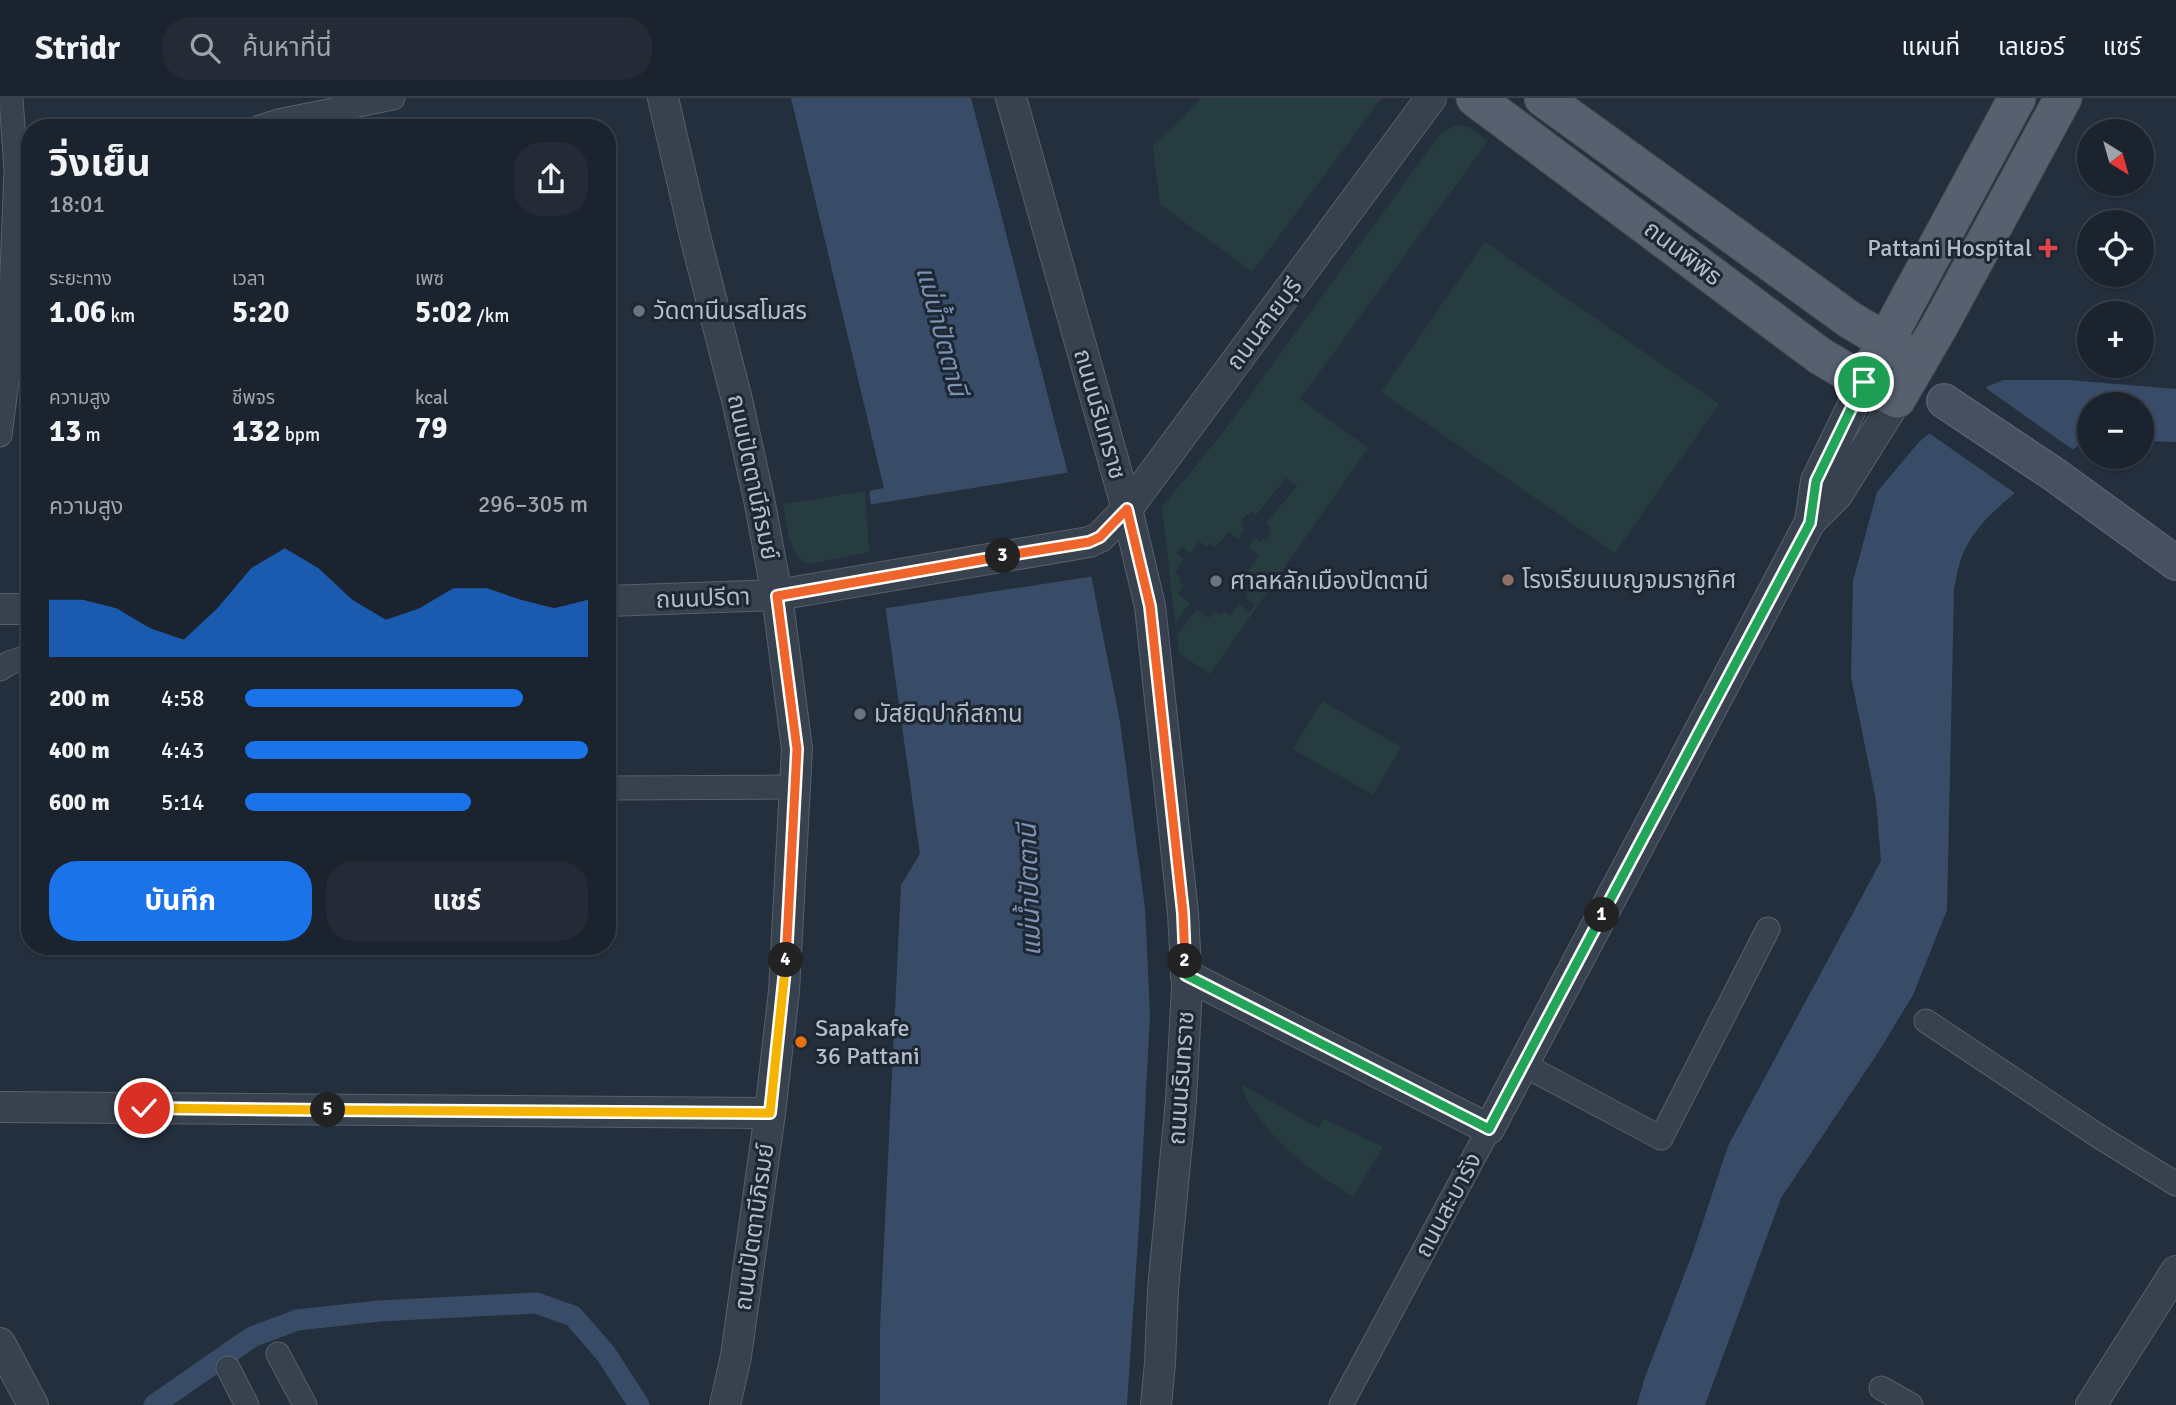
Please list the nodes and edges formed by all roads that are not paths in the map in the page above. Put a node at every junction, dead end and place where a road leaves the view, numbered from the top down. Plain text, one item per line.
1 (10, 98) edge
2 (393, 98) edge
3 (663, 98) edge
4 (1011, 98) edge
5 (1431, 98) edge
6 (1475, 98) edge
7 (1543, 98) edge
8 (2018, 98) edge
9 (2063, 98) edge
10 (349, 117) edge
11 (314, 119) edge
12 (1611, 148) junction
13 (1587, 182) junction
14 (1886, 342) junction
15 (1919, 361) junction
16 (1864, 382) junction
17 (1897, 399) junction
18 (1941, 399) junction
19 (0, 435) edge
20 (1127, 509) junction
21 (1810, 523) junction
22 (1089, 542) joint
23 (2176, 563) edge
24 (777, 596) junction
25 (616, 601) edge
26 (0, 609) edge
27 (21, 609) edge
28 (21, 659) edge
29 (0, 669) edge
30 (796, 787) junction
31 (616, 788) edge
32 (1768, 929) dead end
33 (1186, 975) junction
34 (1926, 1021) dead end
35 (1524, 1065) junction
36 (0, 1107) edge
37 (770, 1113) junction
38 (1489, 1129) junction
39 (2176, 1184) edge
40 (2176, 1271) edge
41 (0, 1343) edge
42 (278, 1354) dead end
43 (228, 1368) dead end
44 (1881, 1388) dead end
45 (33, 1405) edge
46 (247, 1405) edge
47 (305, 1405) edge
48 (725, 1405) edge
49 (1156, 1405) edge
50 (1341, 1405) edge
51 (1912, 1405) edge
52 (2091, 1405) edge

1 - 19 street
2 - 10 street
3 - 24 street, ถนนปัตตานีภิรมย์
4 - 20 street, ถนนนรินทราช
5 - 20 street, ถนนสายบุรี
6 - 13 main road, ถนนพิพิธ
7 - 12 main road, ถนนพิพิธ
8 - 14 main road
9 - 15 main road
10 - 11 street
12 - 13 main road
12 - 14 main road, ถนนพิพิธ
13 - 16 main road, ถนนพิพิธ
14 - 15 main road, ถนนพิพิธ
14 - 16 main road
15 - 17 main road
15 - 18 main road
16 - 17 main road, ถนนพิพิธ
16 - 21 street
17 - 18 main road
17 - 21 street
18 - 23 main road
20 - 22 street, ถนนสายบุรี
20 - 33 street, ถนนนรินทราช
21 - 35 street, ถนนสะบารัง
22 - 24 street, ถนนปรีดา
24 - 25 street, ถนนปรีดา
24 - 30 street, ถนนปัตตานีภิรมย์
26 - 27 street
28 - 29 street
30 - 31 street
30 - 37 street, ถนนปัตตานีภิรมย์
32 - 35 street
33 - 38 street
33 - 49 street, ถนนนรินทราช
34 - 39 street
35 - 38 street, ถนนสะบารัง
36 - 37 street
37 - 48 street, ถนนปัตตานีภิรมย์
38 - 50 street, ถนนสะบารัง
40 - 52 street
41 - 45 street
42 - 47 street
43 - 46 street
44 - 51 street

